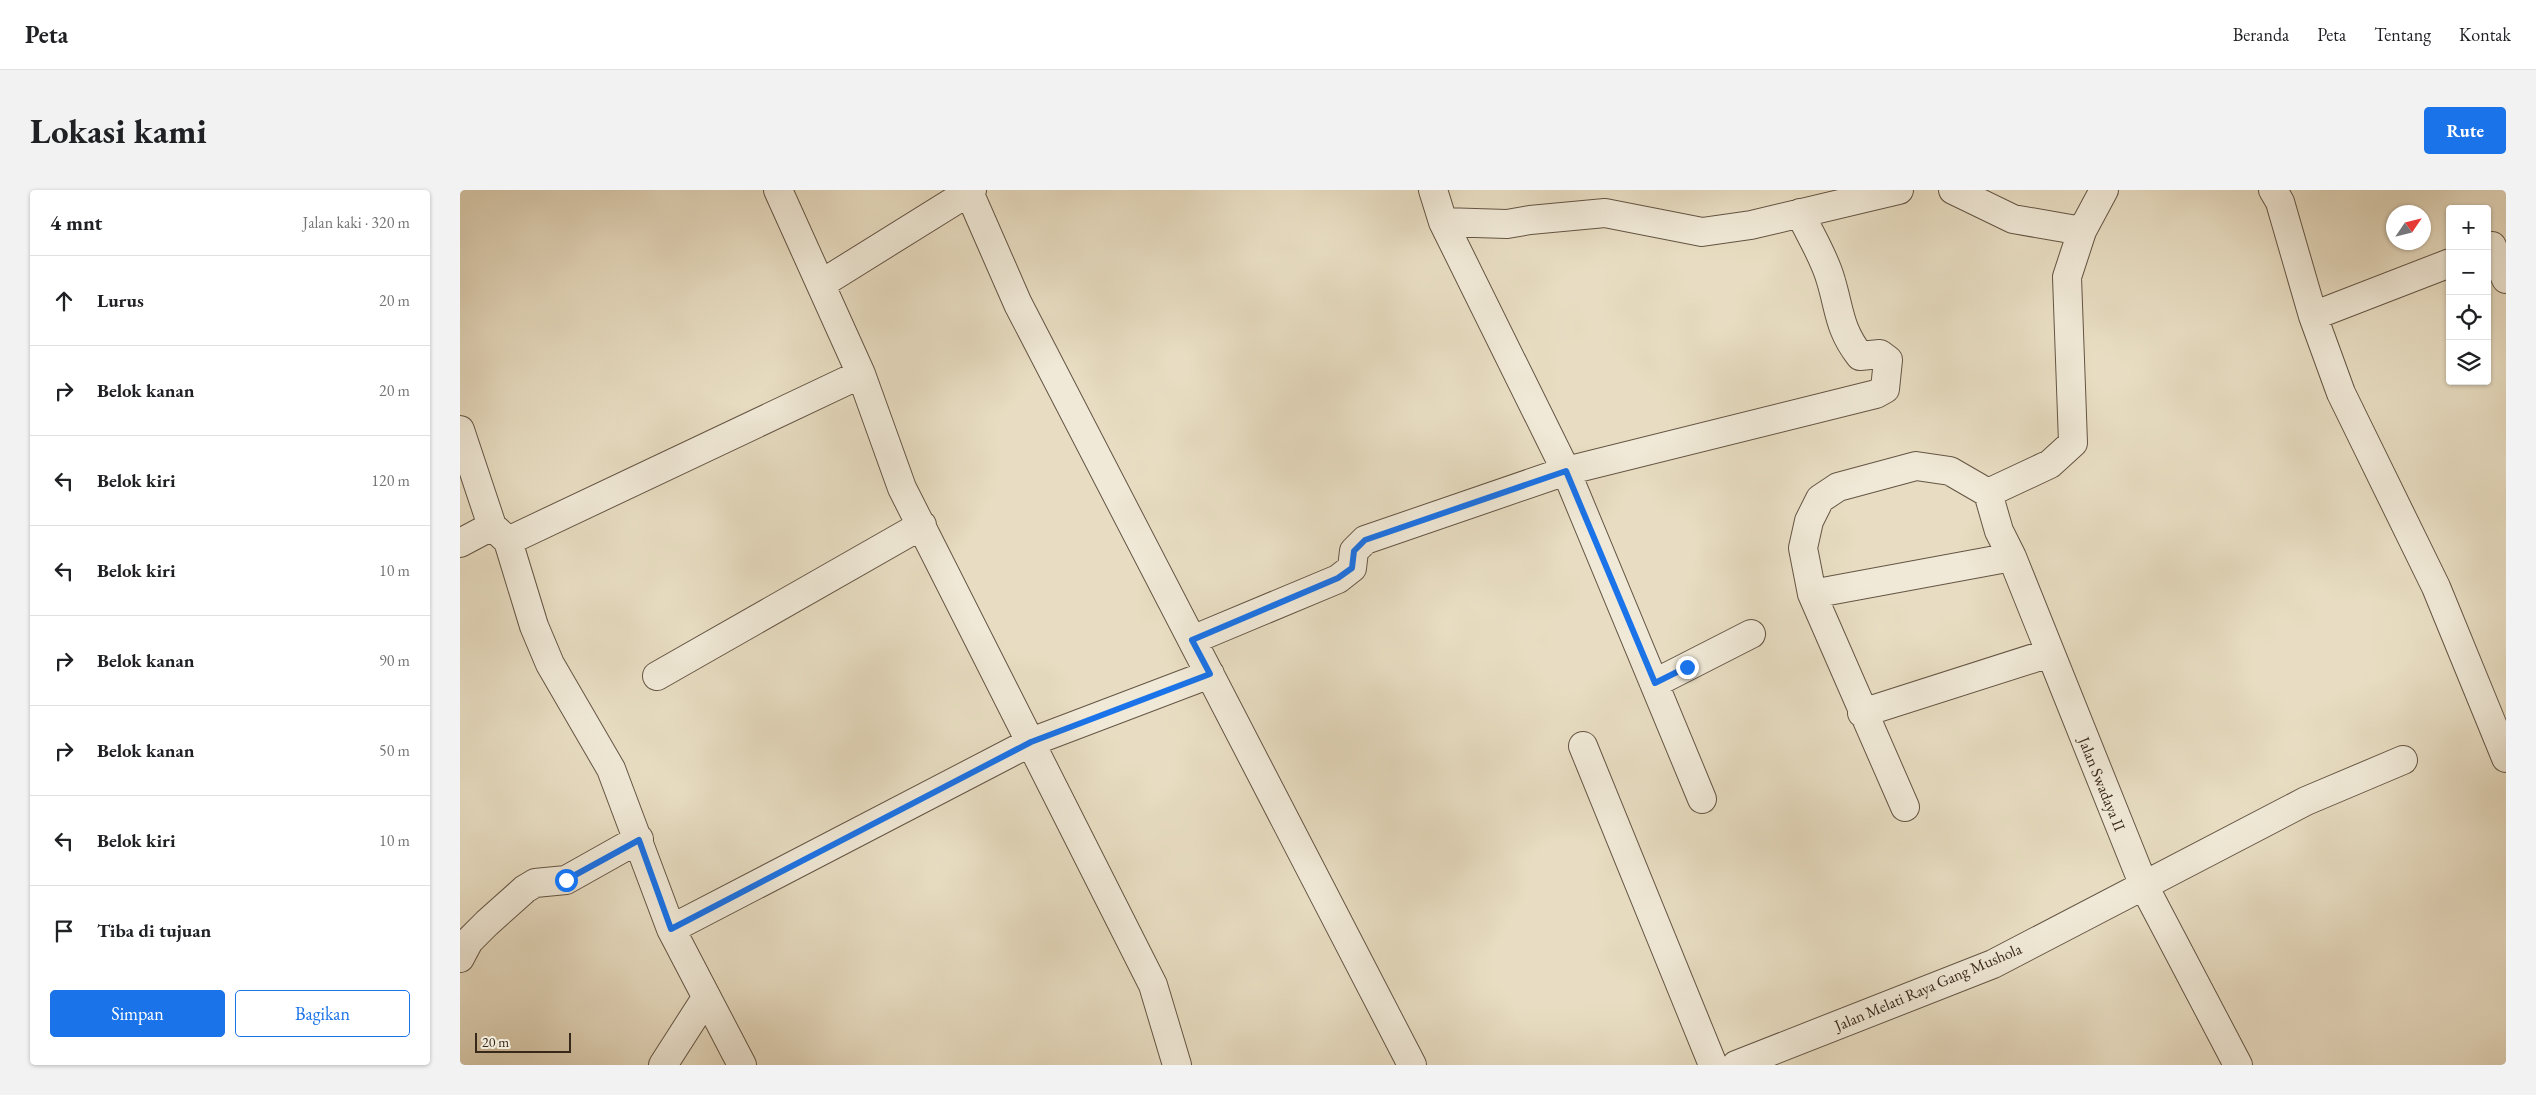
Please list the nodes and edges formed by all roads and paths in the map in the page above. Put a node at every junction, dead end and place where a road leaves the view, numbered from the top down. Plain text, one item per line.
1 (778, 190) edge
2 (1433, 190) edge
3 (1899, 190) edge
4 (1953, 190) edge
5 (2104, 190) edge
6 (2273, 190) edge
7 (971, 191) edge
8 (1800, 213) junction
9 (1443, 222) junction
10 (2082, 231) junction
11 (2495, 245) edge
12 (2446, 265) edge
13 (2506, 279) edge
14 (821, 284) junction
15 (2313, 316) junction
16 (862, 374) junction
17 (461, 436) edge
18 (1566, 471) junction
19 (1988, 493) junction
20 (922, 525) junction
21 (500, 533) junction
22 (460, 543) edge
23 (2012, 557) junction
24 (1812, 594) junction
25 (1751, 634) dead end
26 (1192, 640) junction
27 (2050, 653) junction
28 (1210, 674) junction
29 (657, 676) dead end
30 (1655, 683) junction
31 (1862, 713) junction
32 (1031, 742) junction
33 (1583, 746) dead end
34 (2506, 758) edge
35 (2403, 760) dead end
36 (1702, 799) dead end
37 (1904, 807) dead end
38 (639, 840) junction
39 (2144, 886) junction
40 (671, 929) junction
41 (460, 958) edge
42 (706, 998) junction
43 (1169, 1063) edge
44 (663, 1065) edge
45 (742, 1065) edge
46 (1412, 1065) edge
47 (1713, 1065) edge
48 (1736, 1065) edge
49 (2238, 1065) edge

1 - 14 street
2 - 9 street
3 - 8 street
4 - 10 street
5 - 10 street
6 - 15 street
7 - 14 street
7 - 26 street
8 - 9 street
8 - 18 street
9 - 18 street
10 - 19 street
11 - 13 street
12 - 15 street
14 - 16 street
15 - 34 street
16 - 20 street
16 - 21 street
17 - 21 street
18 - 26 street
18 - 30 street
19 - 23 street, Jalan Swadaya II
19 - 24 street
20 - 29 street
20 - 32 street
21 - 22 street
21 - 38 street
23 - 24 street
23 - 27 street, Jalan Swadaya II
24 - 31 street
25 - 30 street
26 - 28 street
27 - 31 street
27 - 39 street, Jalan Swadaya II
28 - 32 street
28 - 46 street
30 - 36 street
31 - 37 street
32 - 40 street
32 - 43 street
33 - 47 street
35 - 39 street, Jalan Melati Raya Gang Mushola
38 - 40 street
38 - 41 street
39 - 48 street, Jalan Melati Raya Gang Mushola
39 - 49 street, Jalan Swadaya II
40 - 42 street
42 - 44 street
42 - 45 street

